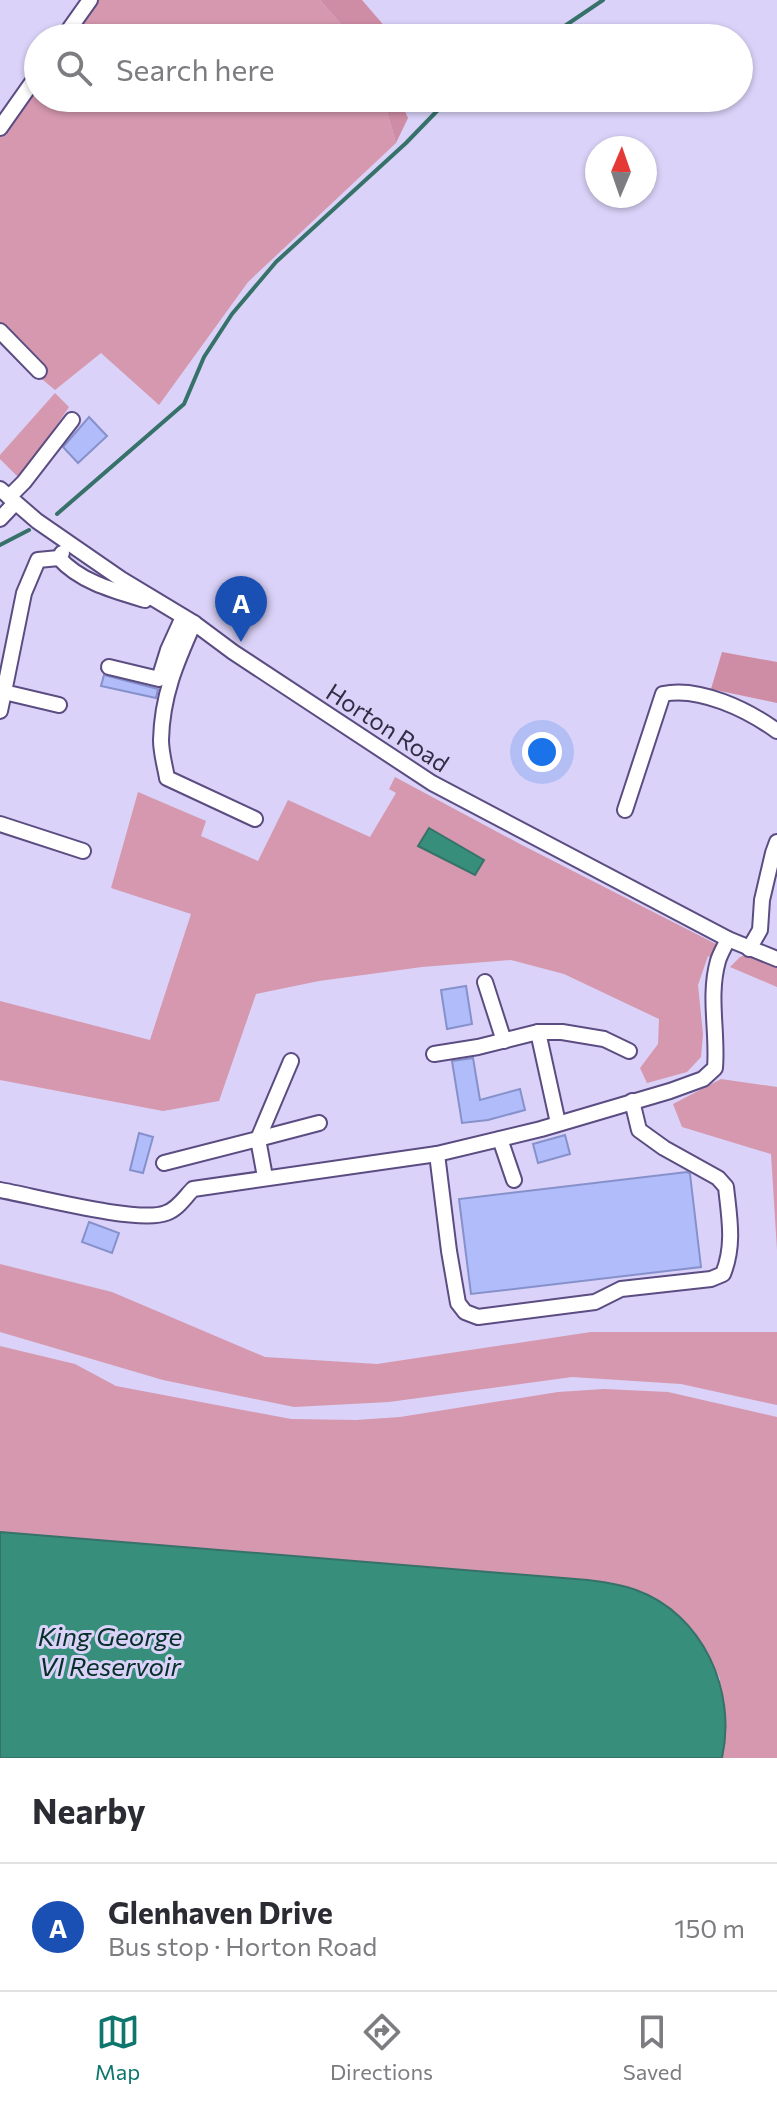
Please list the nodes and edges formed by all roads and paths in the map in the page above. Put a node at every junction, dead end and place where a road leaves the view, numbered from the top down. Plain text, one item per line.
1 (90, 0) edge
2 (73, 24) edge
3 (24, 94) edge
4 (0, 128) edge
5 (0, 331) edge
6 (39, 371) dead end
7 (72, 420) dead end
8 (8, 496) edge
9 (0, 519) edge
10 (68, 542) junction
11 (59, 558) junction
12 (159, 604) junction
13 (189, 620) junction
14 (109, 667) dead end
15 (4, 692) junction
16 (59, 705) dead end
17 (0, 711) edge
18 (777, 731) edge
19 (625, 810) dead end
20 (255, 819) dead end
21 (0, 824) edge
22 (777, 842) edge
23 (83, 851) dead end
24 (728, 939) junction
25 (749, 949) junction
26 (777, 959) edge
27 (485, 982) dead end
28 (538, 1032) junction
29 (504, 1041) junction
30 (629, 1051) dead end
31 (434, 1054) dead end
32 (291, 1061) dead end
33 (632, 1101) junction
34 (319, 1123) dead end
35 (558, 1123) junction
36 (258, 1139) junction
37 (500, 1139) junction
38 (437, 1154) junction
39 (164, 1163) dead end
40 (265, 1177) junction
41 (514, 1180) dead end
42 (0, 1190) edge

1 - 2 street
3 - 4 street
5 - 6 street
7 - 8 street
8 - 9 street
8 - 10 street, Horton Road
10 - 11 street
10 - 12 street, Horton Road
11 - 12 street
11 - 15 street
12 - 13 street, Horton Road
13 - 14 street
13 - 20 street
13 - 24 street, Horton Road
15 - 16 street
15 - 17 street
18 - 19 street
21 - 23 street
22 - 25 street
24 - 25 street, Horton Road
24 - 33 street
25 - 26 street, Horton Road
27 - 29 street
28 - 29 street
28 - 30 street
28 - 35 street
29 - 31 street
32 - 36 street
33 - 35 street
33 - 38 street
34 - 36 street
35 - 37 street
36 - 39 street
36 - 40 street
37 - 38 street
37 - 41 street
38 - 40 street
40 - 42 street

